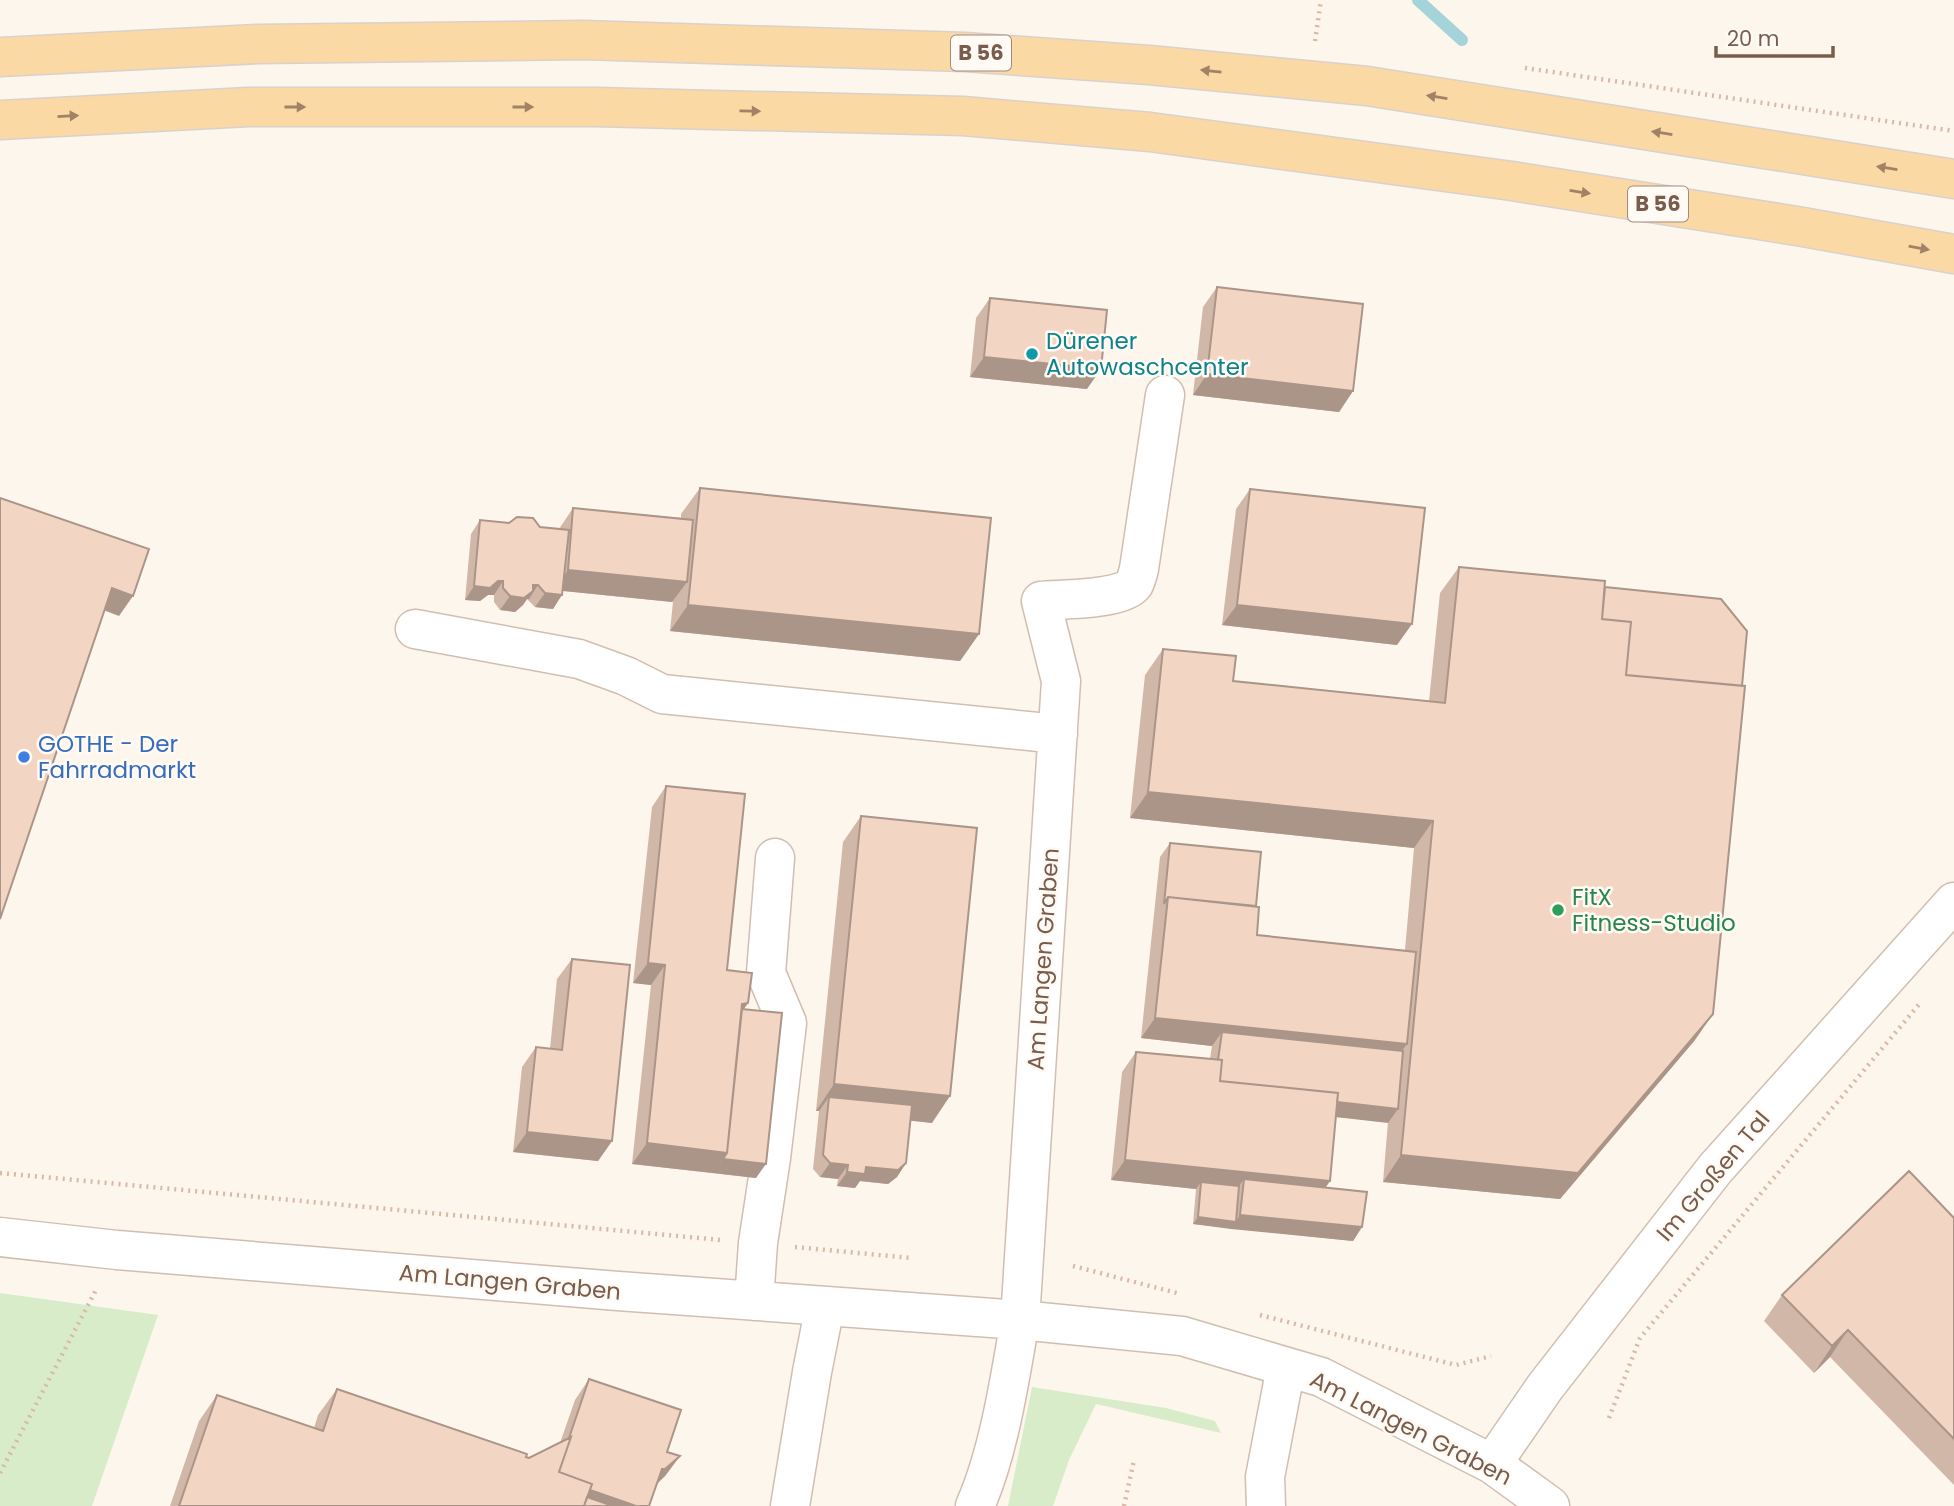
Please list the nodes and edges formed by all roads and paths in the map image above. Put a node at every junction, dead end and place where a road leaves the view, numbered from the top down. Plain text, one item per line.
1 (1321, 0) edge
2 (1315, 41) dead end
3 (0, 57) edge
4 (0, 120) edge
5 (1954, 179) edge
6 (1954, 254) edge
7 (1165, 395) dead end
8 (415, 629) dead end
9 (1058, 734) junction
10 (775, 858) dead end
11 (1954, 902) edge
12 (1927, 996) dead end
13 (0, 1173) edge
14 (0, 1237) edge
15 (758, 1243) junction
16 (117, 1250) junction
17 (911, 1258) dead end
18 (1073, 1266) dead end
19 (1178, 1294) dead end
20 (754, 1301) junction
21 (825, 1306) junction
22 (1258, 1314) dead end
23 (1020, 1320) junction
24 (1492, 1356) dead end
25 (1286, 1367) junction
26 (1609, 1418) dead end
27 (1134, 1460) dead end
28 (1492, 1464) junction
29 (0, 1473) edge
30 (790, 1506) edge
31 (975, 1506) edge
32 (1124, 1506) edge
33 (1266, 1506) edge
34 (1550, 1506) edge

1 - 2 path
5 -> 3 main road, B 56
4 -> 6 main road, B 56
7 - 9 street, Am Langen Graben
8 - 9 street
9 - 23 street, Am Langen Graben
10 - 15 street
11 - 28 street, Im Großen Tal
12 - 26 path
13 - 15 path
14 - 16 street, Am Langen Graben
15 - 17 path
15 - 20 street
16 - 20 street, Am Langen Graben
16 - 29 path
18 - 19 path
20 - 21 street, Am Langen Graben
21 - 23 street, Am Langen Graben
21 - 30 street
22 - 24 path
23 - 25 street, Am Langen Graben
23 - 31 street
25 - 28 street, Am Langen Graben
25 - 33 street
27 - 32 path
28 - 34 street, Am Langen Graben

